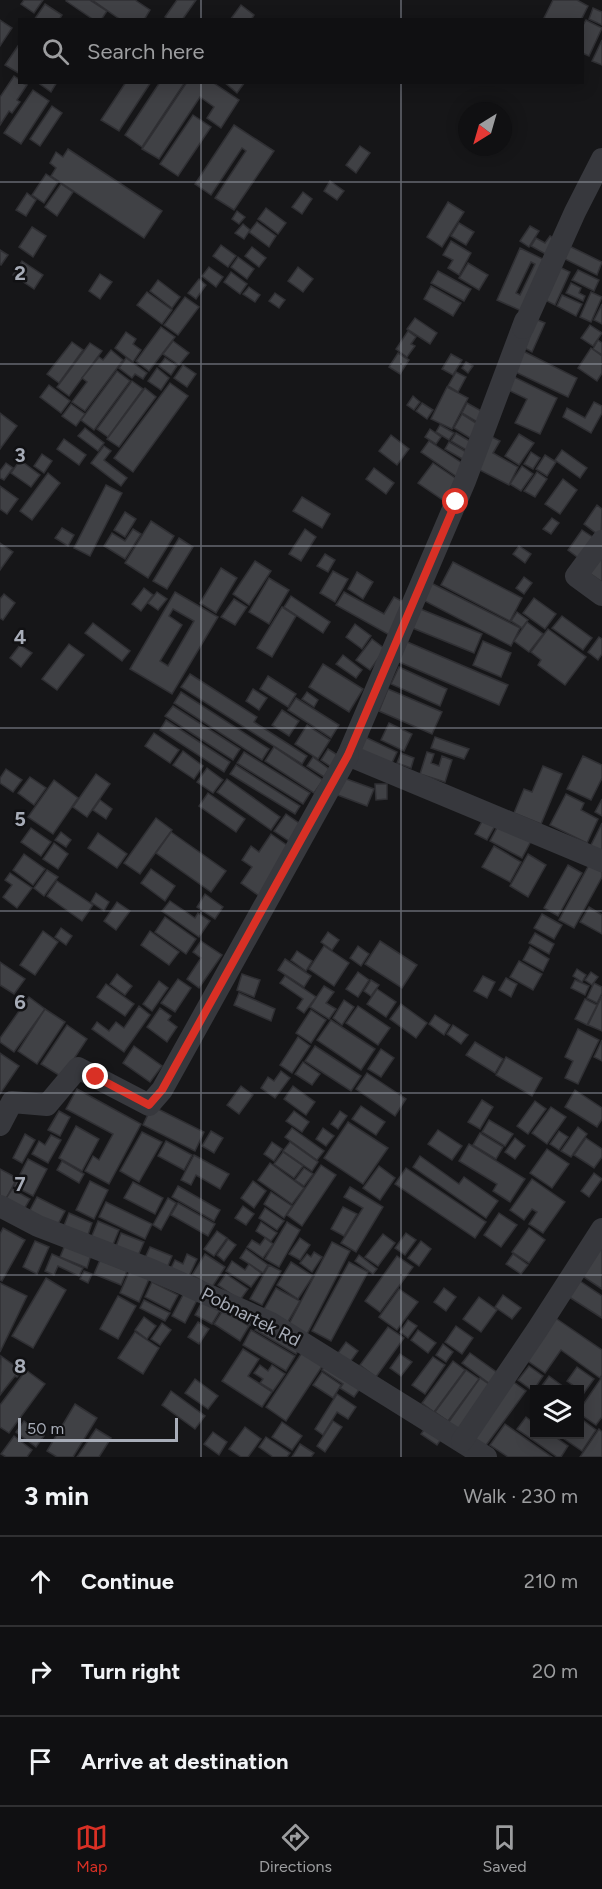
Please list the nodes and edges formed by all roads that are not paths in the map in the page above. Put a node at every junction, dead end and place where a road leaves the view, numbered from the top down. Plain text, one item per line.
1 (602, 159) edge
2 (602, 541) edge
3 (602, 594) edge
4 (348, 755) junction
5 (602, 861) edge
6 (0, 1125) edge
7 (0, 1206) edge
8 (602, 1229) edge
9 (460, 1446) edge
10 (486, 1457) edge

1 - 4 street
2 - 3 street
4 - 5 street
4 - 6 street
7 - 9 street, Pobnartek Rd
8 - 9 street
9 - 10 street, Pobnartek Rd

